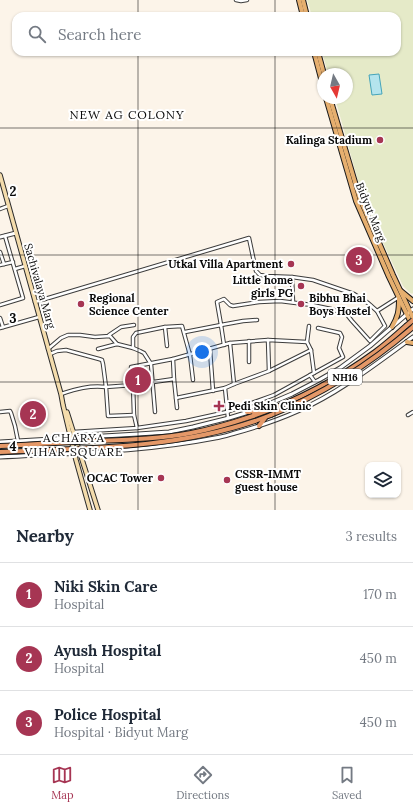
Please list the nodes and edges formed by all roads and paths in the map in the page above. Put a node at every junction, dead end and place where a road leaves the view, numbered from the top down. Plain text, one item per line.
1 (236, 0) edge
2 (247, 0) edge
3 (299, 0) edge
4 (303, 0) edge
5 (302, 12) edge
6 (306, 12) edge
7 (315, 56) edge
8 (319, 56) edge
9 (318, 68) edge
10 (322, 68) edge
11 (328, 104) edge
12 (332, 104) edge
13 (0, 175) edge
14 (2, 187) edge
15 (8, 206) junction
16 (0, 209) edge
17 (16, 233) junction
18 (5, 236) junction
19 (0, 237) edge
20 (0, 252) edge
21 (13, 262) junction
22 (2, 264) edge
23 (25, 266) junction
24 (15, 269) junction
25 (292, 277) junction
26 (400, 290) junction
27 (399, 297) junction
28 (413, 301) edge
29 (35, 302) junction
30 (293, 302) junction
31 (0, 305) edge
32 (377, 311) junction
33 (410, 311) edge
34 (39, 317) junction
35 (0, 318) edge
36 (413, 319) edge
37 (257, 320) dead end
38 (134, 325) dead end
39 (221, 325) junction
40 (309, 326) dead end
41 (165, 327) junction
42 (392, 327) junction
43 (1, 328) edge
44 (318, 328) dead end
45 (413, 328) edge
46 (185, 332) junction
47 (108, 335) junction
48 (413, 337) edge
49 (268, 340) junction
50 (249, 341) junction
51 (307, 342) junction
52 (406, 342) junction
53 (413, 343) edge
54 (117, 344) junction
55 (230, 344) junction
56 (224, 345) junction
57 (167, 346) dead end
58 (48, 347) junction
59 (134, 348) junction
60 (98, 349) dead end
61 (210, 350) junction
62 (311, 350) junction
63 (50, 354) junction
64 (190, 355) junction
65 (173, 359) junction
66 (249, 362) dead end
67 (151, 364) junction
68 (269, 371) junction
69 (314, 373) junction
70 (310, 375) junction
71 (174, 379) junction
72 (192, 380) dead end
73 (152, 382) junction
74 (315, 382) junction
75 (234, 384) junction
76 (133, 385) junction
77 (106, 387) junction
78 (225, 388) junction
79 (213, 390) junction
80 (61, 394) junction
81 (176, 398) junction
82 (63, 402) junction
83 (177, 408) dead end
84 (266, 411) junction
85 (0, 412) edge
86 (155, 412) dead end
87 (227, 412) junction
88 (247, 412) junction
89 (413, 412) edge
90 (134, 415) junction
91 (408, 415) dead end
92 (265, 417) junction
93 (228, 418) junction
94 (259, 426) junction
95 (135, 428) junction
96 (73, 432) junction
97 (134, 434) junction
98 (91, 437) junction
99 (61, 438) junction
100 (73, 438) junction
101 (18, 441) junction
102 (0, 442) edge
103 (0, 446) edge
104 (0, 452) edge
105 (87, 452) junction
106 (68, 453) junction
107 (75, 453) junction
108 (80, 453) junction
109 (0, 457) edge
110 (90, 510) edge
111 (98, 510) edge

1 - 2 street
3 - 5 main road
4 - 6 main road
7 - 9 main road
8 - 10 main road
11 - 27 main road, Bidyut Marg
12 - 26 main road, Bidyut Marg
13 - 14 main road, Sachivalaya Marg
14 - 15 main road, Sachivalaya Marg
15 - 16 street
15 - 17 main road, Sachivalaya Marg
17 - 18 street
17 - 23 main road, Sachivalaya Marg
18 - 19 street
18 - 21 street
20 - 22 street
21 - 22 street
21 - 24 street
23 - 24 street
23 - 29 main road, Sachivalaya Marg
24 - 31 street
25 - 29 street
25 - 30 street
25 - 32 street
26 - 28 main road
26 - 33 main road, Bidyut Marg
27 - 32 street
27 - 33 main road, Bidyut Marg
27 - 42 main road
29 - 34 main road, Sachivalaya Marg
30 - 32 street
30 - 39 street
33 - 36 main road, Bidyut Marg
33 - 42 street
33 - 45 main road, Bidyut Marg
34 - 43 street
34 - 58 main road, Sachivalaya Marg
35 - 43 street
36 - 84 highway, NH16, bridge
37 - 39 street
38 - 47 street
39 - 46 street
39 - 56 street
40 - 51 street
41 - 46 street
41 - 57 street
41 - 59 street
42 - 74 street
44 - 69 street
45 - 92 highway, NH16, bridge
46 - 64 street
47 - 54 street
47 - 58 street
48 - 52 street
49 - 50 street
49 - 51 street
49 - 68 street
50 - 55 street
50 - 66 street
51 - 62 street
52 - 53 main road
52 - 94 street
54 - 59 street
54 - 60 street
55 - 56 street
55 - 75 street
56 - 61 street
58 - 63 main road, Sachivalaya Marg
59 - 67 street
61 - 64 street
61 - 79 street
62 - 68 street
62 - 69 street
63 - 77 street
63 - 80 main road, Sachivalaya Marg
64 - 65 street
64 - 72 street
65 - 67 street
65 - 71 street
67 - 73 street
67 - 76 street
68 - 75 street
69 - 70 street
70 - 74 street
70 - 87 street
71 - 73 street
71 - 81 street
73 - 76 street
73 - 86 street
74 - 88 street
75 - 78 street
76 - 77 street
76 - 90 street
77 - 80 street
77 - 90 street
78 - 79 street
78 - 87 street
79 - 81 street
80 - 82 main road, Sachivalaya Marg
81 - 83 street
82 - 96 main road, Sachivalaya Marg
82 - 100 main road, Sachivalaya Marg
84 - 88 highway
84 - 103 highway, NH16, bridge
85 - 101 street
87 - 93 street
87 - 95 street
88 - 93 street
89 - 91 street
90 - 95 street
92 - 94 highway
92 - 104 highway, NH16, bridge
93 - 97 street
94 - 105 street
95 - 96 street
95 - 97 street
96 - 100 main road, Sachivalaya Marg
97 - 98 street
98 - 100 street
98 - 105 street
99 - 100 street
99 - 101 street
99 - 106 street
100 - 107 main road, Sachivalaya Marg
100 - 108 main road
101 - 102 street
105 - 108 street
106 - 107 street
106 - 109 street
107 - 108 street
107 - 110 main road, Sachivalaya Marg
108 - 111 main road

